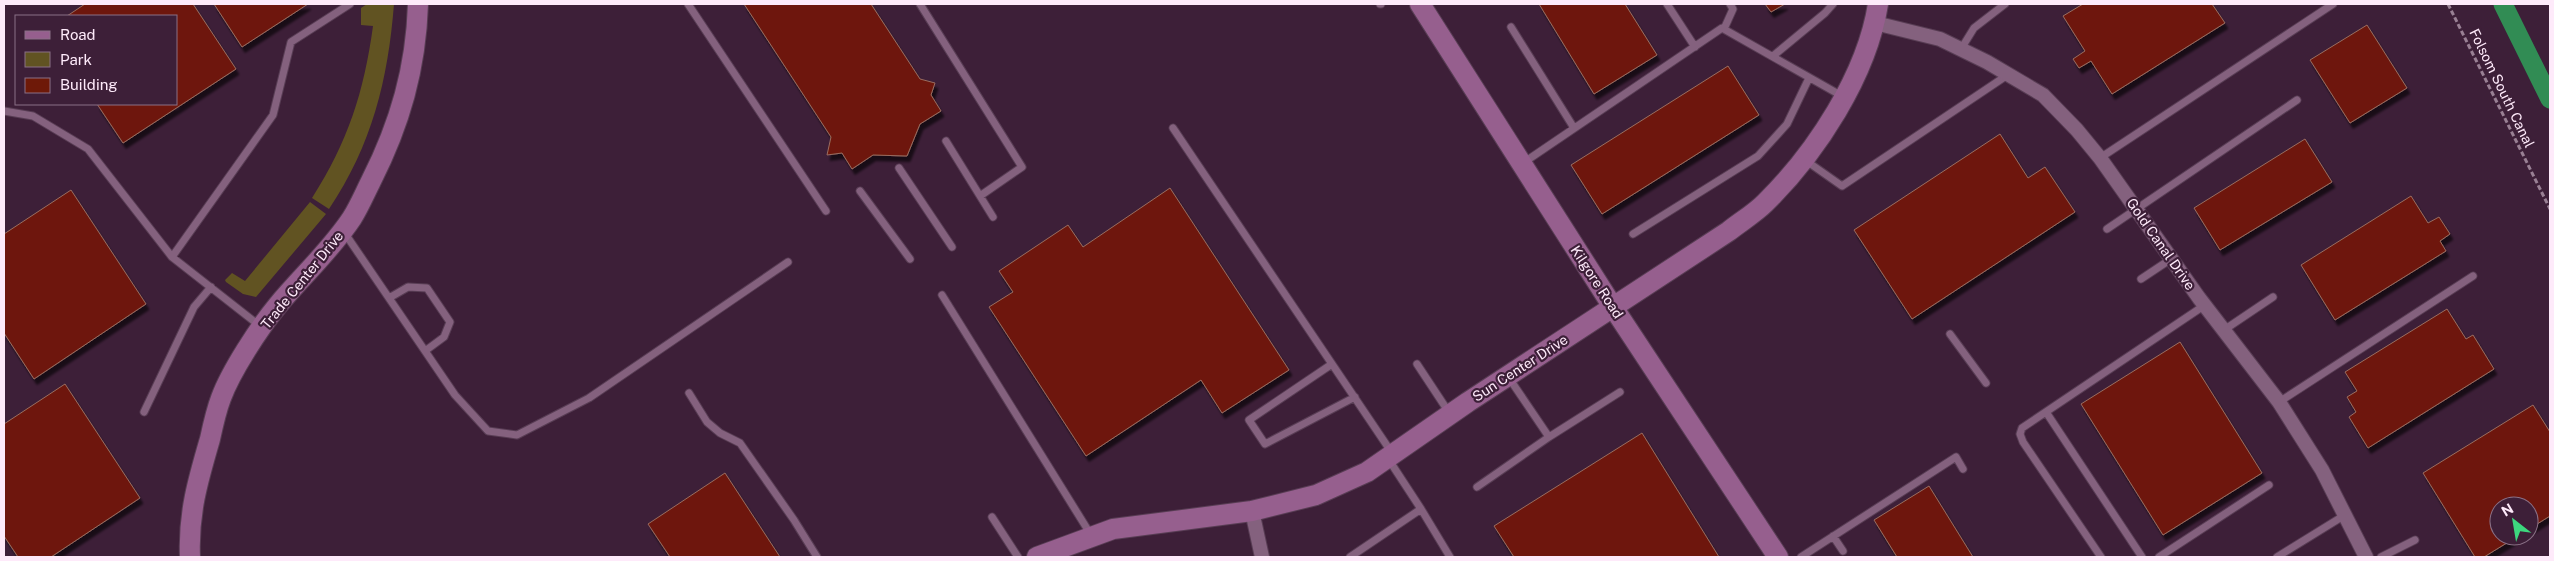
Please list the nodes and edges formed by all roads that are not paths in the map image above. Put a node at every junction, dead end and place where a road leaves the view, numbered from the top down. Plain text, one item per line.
1 (350, 4) edge
2 (418, 4) edge
3 (688, 4) edge
4 (920, 4) edge
5 (1420, 4) edge
6 (1667, 4) edge
7 (1730, 4) edge
8 (1833, 4) edge
9 (2333, 4) edge
10 (2001, 5) edge
11 (1877, 14) edge
12 (1511, 27) dead end
13 (1724, 29) junction
14 (1695, 47) junction
15 (1961, 48) junction
16 (1773, 56) junction
17 (2009, 74) junction
18 (1809, 78) junction
19 (1843, 97) junction
20 (2298, 100) dead end
21 (4, 111) edge
22 (1173, 128) dead end
23 (1574, 128) junction
24 (946, 141) dead end
25 (1803, 158) junction
26 (2100, 158) junction
27 (1522, 163) junction
28 (899, 168) dead end
29 (860, 192) dead end
30 (980, 196) junction
31 (2136, 210) junction
32 (826, 211) dead end
33 (993, 217) dead end
34 (2107, 229) dead end
35 (342, 230) junction
36 (1632, 234) dead end
37 (952, 247) dead end
38 (172, 257) junction
39 (910, 259) dead end
40 (2171, 259) junction
41 (788, 262) dead end
42 (2472, 276) dead end
43 (2141, 279) dead end
44 (211, 287) junction
45 (942, 295) dead end
46 (2273, 297) dead end
47 (389, 298) junction
48 (2204, 305) junction
49 (1613, 307) junction
50 (262, 328) junction
51 (2224, 330) junction
52 (1950, 334) dead end
53 (425, 351) junction
54 (1332, 364) junction
55 (1417, 364) dead end
56 (1508, 375) junction
57 (1986, 383) dead end
58 (690, 392) dead end
59 (1620, 392) dead end
60 (1355, 398) junction
61 (2279, 402) junction
62 (144, 412) dead end
63 (2046, 412) junction
64 (1450, 414) junction
65 (1549, 437) junction
66 (1390, 456) junction
67 (1963, 469) dead end
68 (2270, 485) dead end
69 (1477, 487) dead end
70 (1421, 509) junction
71 (1252, 511) junction
72 (2346, 515) junction
73 (992, 517) dead end
74 (1092, 536) junction
75 (1833, 536) junction
76 (2416, 540) dead end
77 (1843, 551) dead end
78 (190, 557) edge
79 (817, 557) edge
80 (1018, 557) edge
81 (1038, 557) edge
82 (1262, 557) edge
83 (1350, 557) edge
84 (1450, 557) edge
85 (1778, 557) edge
86 (1801, 557) edge
87 (2101, 557) edge
88 (2142, 557) edge
89 (2159, 557) edge
90 (2277, 557) edge
91 (2366, 557) edge
92 (2381, 557) edge

1 - 38 lane
2 - 35 street, Trade Center Drive
3 - 32 lane
4 - 30 lane
5 - 27 street, Kilgore Road
6 - 14 lane
7 - 13 lane
8 - 16 lane
9 - 26 lane
10 - 15 lane
11 - 15 street, Gold Canal Drive
11 - 19 street, Sun Center Drive
12 - 23 lane
13 - 14 lane
13 - 16 lane
14 - 23 lane
15 - 17 street, Gold Canal Drive
16 - 18 lane
17 - 25 lane
17 - 26 street, Gold Canal Drive
18 - 19 lane
18 - 36 lane
19 - 25 street, Sun Center Drive
20 - 31 lane
21 - 38 lane
22 - 54 lane
23 - 27 lane
24 - 30 lane
25 - 49 street, Sun Center Drive
26 - 31 street, Gold Canal Drive
27 - 49 street, Kilgore Road
28 - 37 lane
29 - 39 lane
30 - 33 lane
31 - 34 lane
31 - 40 street, Gold Canal Drive
35 - 47 lane
35 - 50 street, Trade Center Drive
38 - 44 lane
40 - 43 lane
40 - 48 street, Gold Canal Drive
41 - 53 lane
42 - 61 lane
44 - 50 lane
44 - 62 lane
45 - 74 lane
46 - 51 lane
47 - 53 lane
47 - 53 lane
48 - 51 street, Gold Canal Drive
48 - 63 lane
49 - 56 street, Sun Center Drive
49 - 85 street, Kilgore Road
50 - 78 street, Trade Center Drive
51 - 61 street, Gold Canal Drive
52 - 57 lane
54 - 60 lane
54 - 60 lane
55 - 64 lane
56 - 64 street, Sun Center Drive
56 - 65 lane
58 - 79 lane
59 - 65 lane
60 - 66 lane
61 - 72 street, Gold Canal Drive
63 - 87 lane
63 - 88 lane
64 - 66 street, Sun Center Drive
65 - 69 lane
66 - 70 lane
66 - 71 street, Sun Center Drive
67 - 75 lane
68 - 89 lane
70 - 83 lane
70 - 84 lane
71 - 74 street, Sun Center Drive
71 - 82 street
72 - 90 lane
72 - 91 street, Gold Canal Drive
73 - 80 lane
74 - 81 street, Sun Center Drive
75 - 77 lane
75 - 86 lane
76 - 92 lane

